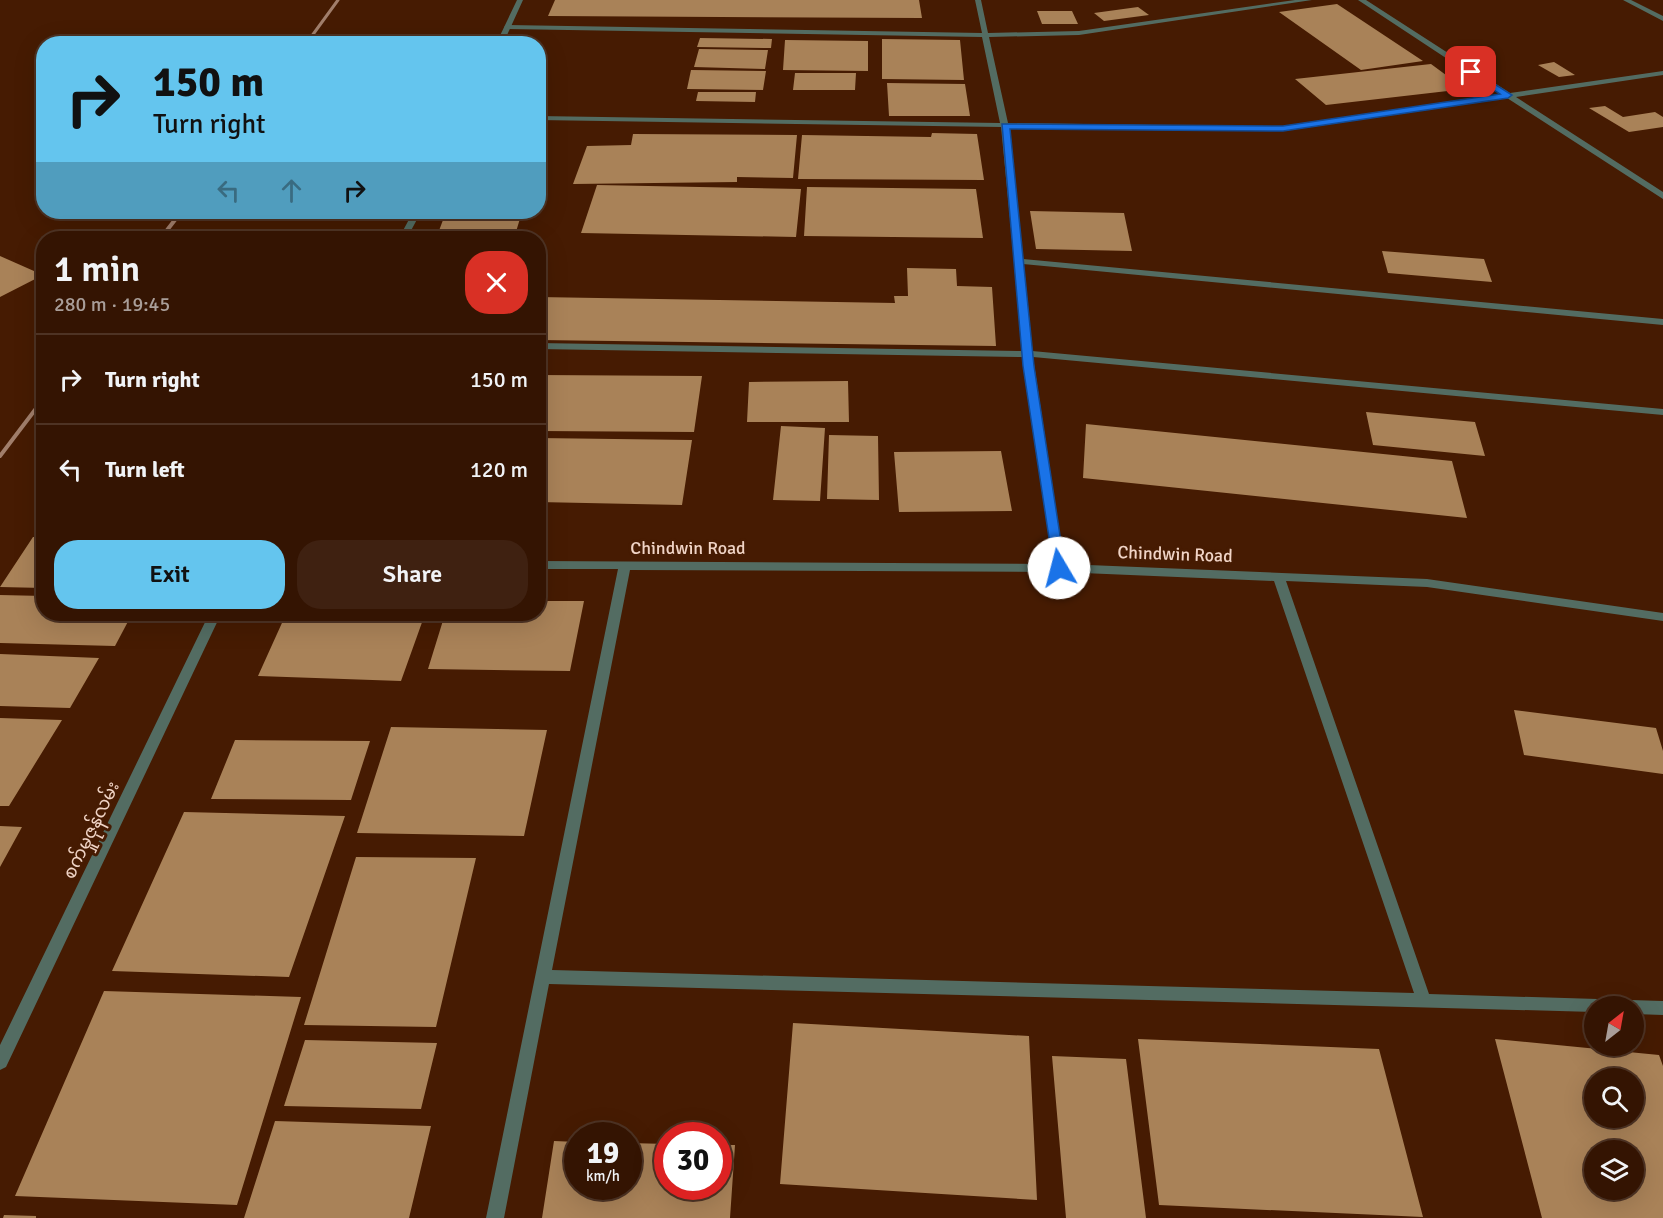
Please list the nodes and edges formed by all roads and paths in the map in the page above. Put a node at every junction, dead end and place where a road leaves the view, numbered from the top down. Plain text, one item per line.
1 (519, 0) edge
2 (978, 0) edge
3 (1309, 0) edge
4 (1360, 0) edge
5 (1626, 0) edge
6 (1663, 19) edge
7 (507, 27) junction
8 (986, 35) junction
9 (503, 36) edge
10 (1663, 73) edge
11 (1508, 95) junction
12 (546, 118) edge
13 (1005, 126) junction
14 (1663, 196) edge
15 (1018, 261) junction
16 (1663, 322) edge
17 (546, 346) edge
18 (1028, 354) junction
19 (1663, 412) edge
20 (546, 565) edge
21 (625, 566) junction
22 (1059, 568) junction
23 (1279, 577) junction
24 (1663, 617) edge
25 (212, 621) edge
26 (543, 977) junction
27 (1424, 1001) junction
28 (1584, 1005) edge
29 (1644, 1007) edge
30 (1663, 1008) edge
31 (0, 1062) edge
32 (495, 1218) edge

1 - 7 street
2 - 8 street
3 - 8 street
4 - 11 street
5 - 6 street
7 - 8 street
7 - 9 street
8 - 13 street
10 - 11 street
11 - 13 street
11 - 14 street
12 - 13 street
13 - 15 street
15 - 16 street
15 - 18 street
17 - 18 street
18 - 19 street
18 - 22 street
20 - 21 street, Chindwin Road
21 - 22 street, Chindwin Road
21 - 26 street
22 - 23 street, Chindwin Road
23 - 24 street, Chindwin Road
23 - 27 street
25 - 31 street, စက်မှုဇုန်လမ်း
26 - 27 street
26 - 32 street
27 - 28 street
29 - 30 street

